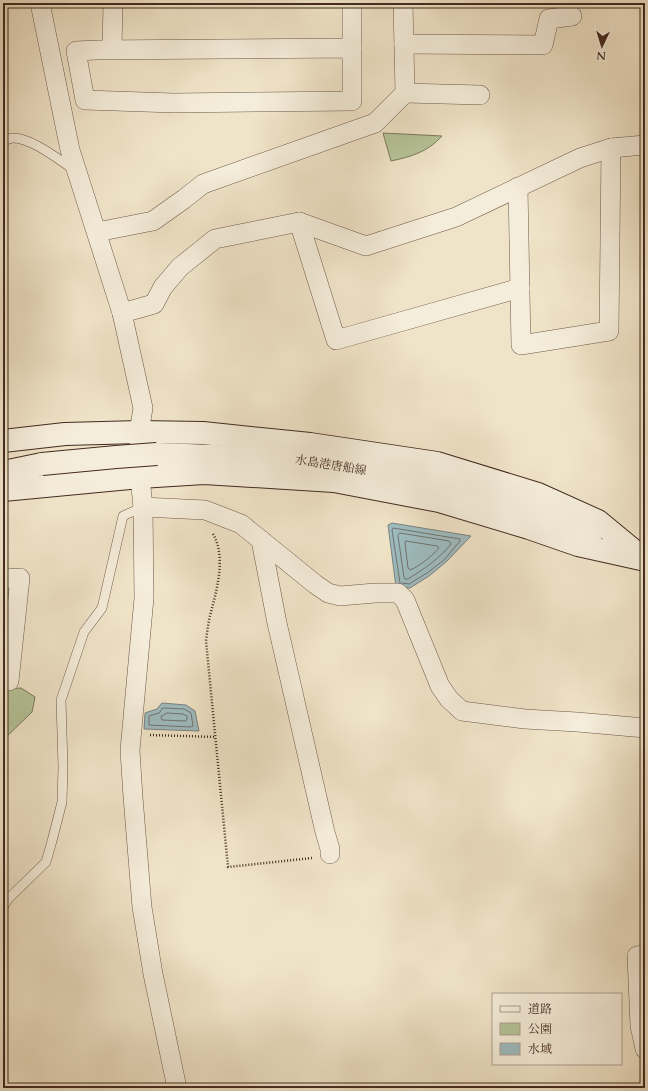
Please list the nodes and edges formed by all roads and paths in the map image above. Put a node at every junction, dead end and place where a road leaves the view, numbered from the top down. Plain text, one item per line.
1 (40, 3) edge
2 (113, 3) edge
3 (352, 3) edge
4 (403, 3) edge
5 (572, 16) dead end
6 (404, 44) junction
7 (352, 48) junction
8 (112, 50) junction
9 (405, 93) junction
10 (480, 95) dead end
11 (3, 141) edge
12 (645, 145) edge
13 (611, 148) junction
14 (78, 173) junction
15 (518, 187) junction
16 (299, 222) junction
17 (97, 232) junction
18 (520, 288) junction
19 (122, 313) junction
20 (139, 432) junction
21 (3, 441) edge
22 (3, 472) edge
23 (140, 477) junction
24 (3, 490) edge
25 (144, 507) junction
26 (213, 534) dead end
27 (261, 540) junction
28 (644, 560) edge
29 (3, 579) edge
30 (8, 650) edge
31 (9, 681) dead end
32 (645, 728) edge
33 (131, 734) junction
34 (216, 737) junction
35 (330, 854) joint
36 (3, 907) edge
37 (645, 956) edge
38 (643, 1026) edge
39 (645, 1049) edge
40 (177, 1088) edge

1 - 14 street
2 - 8 street
3 - 7 street
4 - 6 street
5 - 6 street
6 - 9 street
7 - 8 street
7 - 8 street
9 - 10 street
9 - 17 street
11 - 14 lane
12 - 13 street
13 - 15 street
13 - 18 street
14 - 17 street
15 - 16 street
15 - 18 street
16 - 18 street
16 - 19 street
17 - 19 street
19 - 20 street
20 - 21 main road
20 - 23 street
20 - 28 main road
22 - 28 main road, 水島港唐船線, bridge
23 - 24 main road
23 - 25 street
23 - 28 main road
25 - 27 street
25 - 33 street
25 - 36 lane
26 - 34 path
27 - 32 street
27 - 35 street
29 - 30 street
30 - 31 street
33 - 34 path
33 - 40 street
34 - 35 path
37 - 38 street
38 - 39 street

